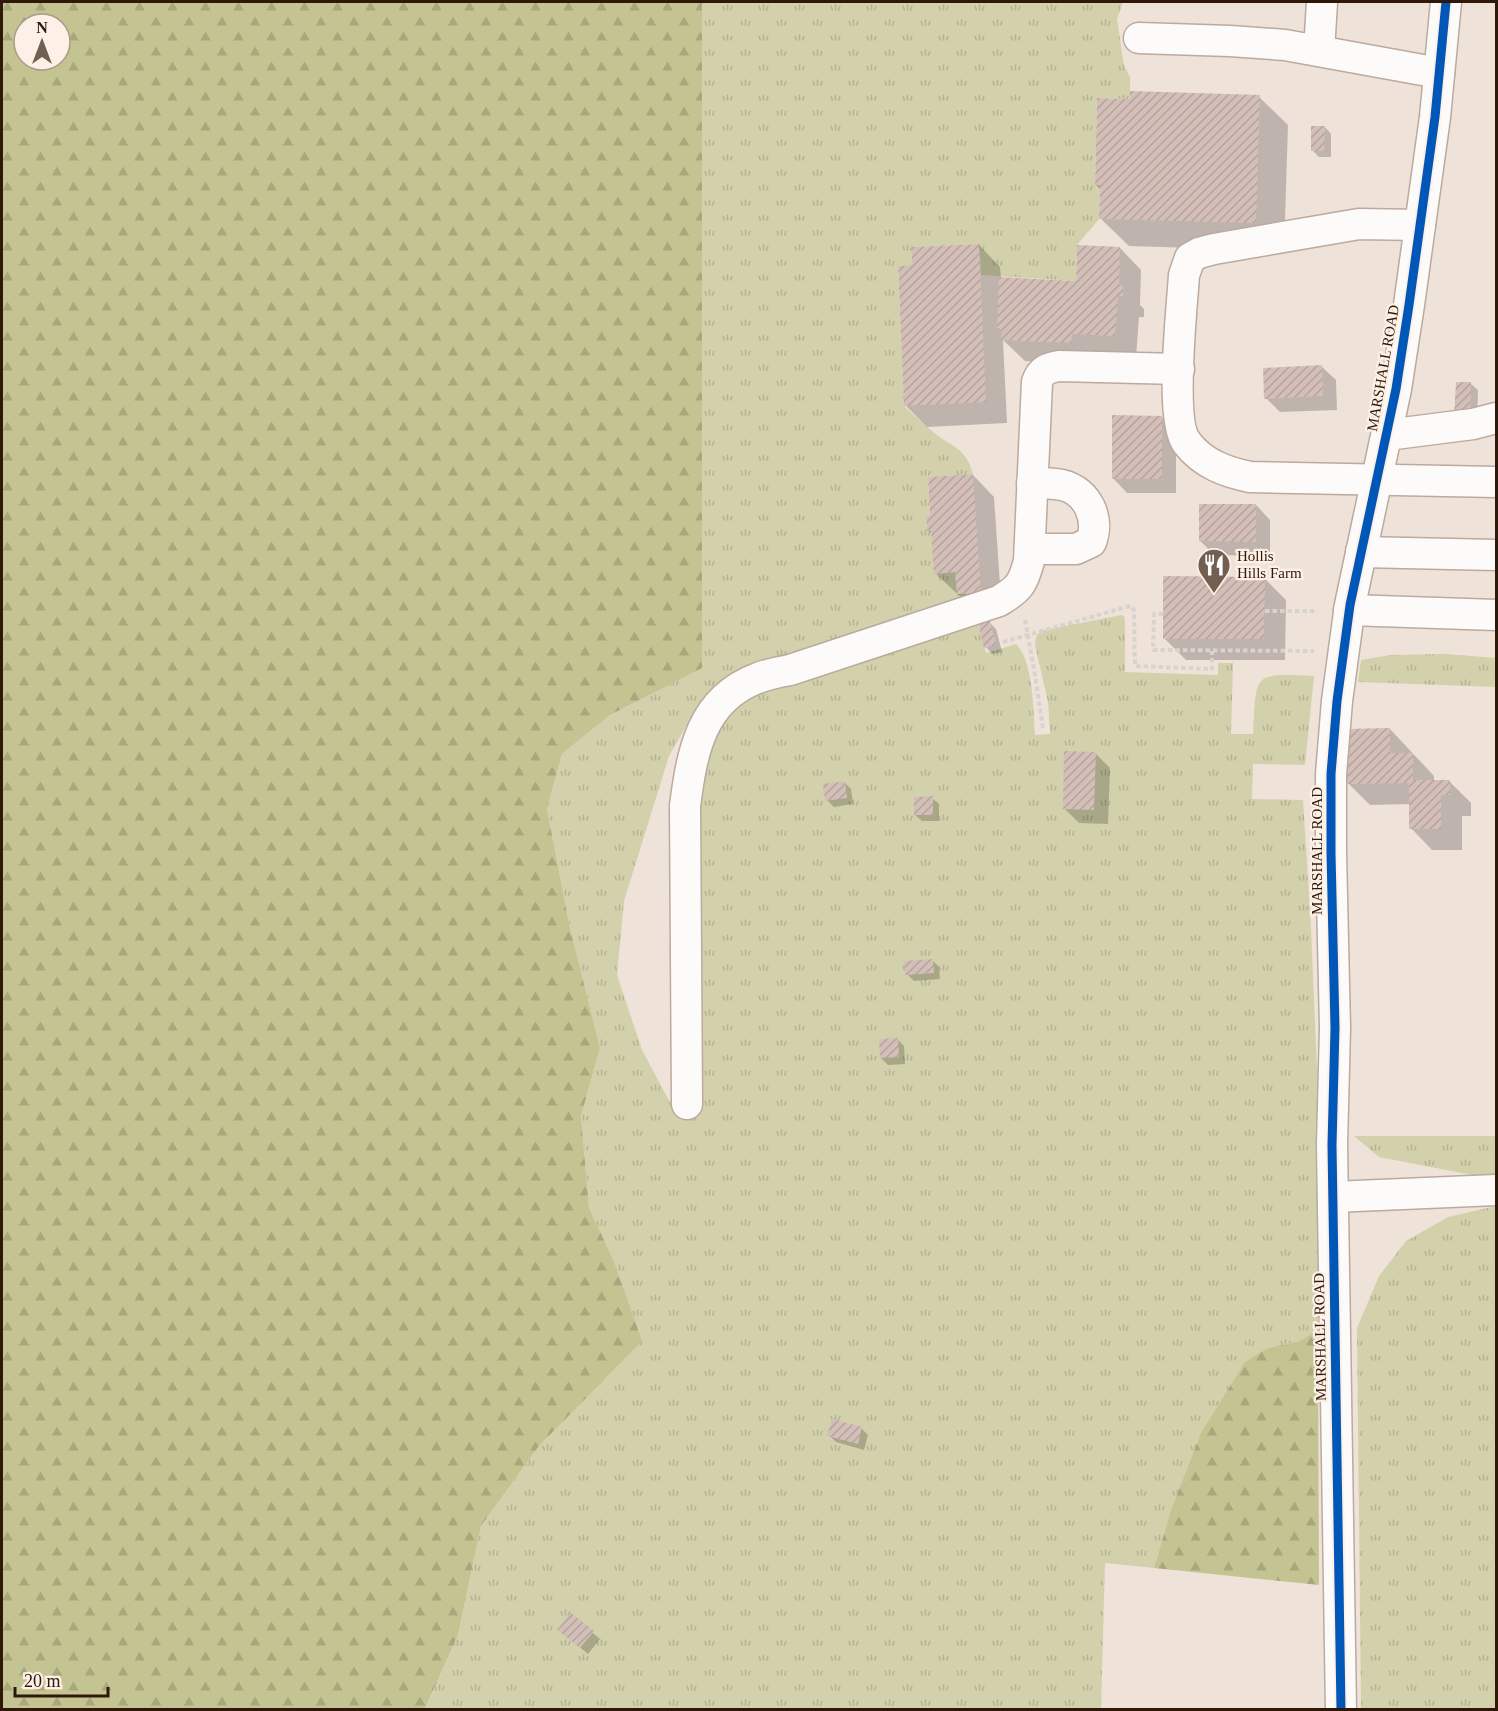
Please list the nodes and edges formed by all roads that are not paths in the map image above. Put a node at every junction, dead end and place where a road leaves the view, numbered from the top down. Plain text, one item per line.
1 (1322, 2) edge
2 (1446, 2) edge
3 (1139, 38) dead end
4 (1319, 51) junction
5 (1439, 73) junction
6 (1420, 225) junction
7 (1179, 369) junction
8 (1497, 418) edge
9 (1387, 435) junction
10 (1378, 478) junction
11 (1497, 482) edge
12 (1032, 483) junction
13 (1030, 549) junction
14 (1361, 552) junction
15 (1497, 555) edge
16 (1349, 610) junction
17 (1497, 615) edge
18 (687, 1104) dead end
19 (1497, 1190) edge
20 (1333, 1197) junction
21 (1341, 1710) edge

1 - 4 street
2 - 5 street, MARSHALL ROAD
3 - 4 street
4 - 5 street
5 - 6 street, MARSHALL ROAD
6 - 7 street
6 - 9 street, MARSHALL ROAD
7 - 10 street
7 - 12 street
8 - 9 street
9 - 10 street, MARSHALL ROAD
10 - 11 street
10 - 14 street, MARSHALL ROAD
12 - 13 street
12 - 13 street
13 - 18 street
14 - 15 street
14 - 16 street, MARSHALL ROAD
16 - 17 street
16 - 20 street, MARSHALL ROAD
19 - 20 street
20 - 21 street, MARSHALL ROAD

